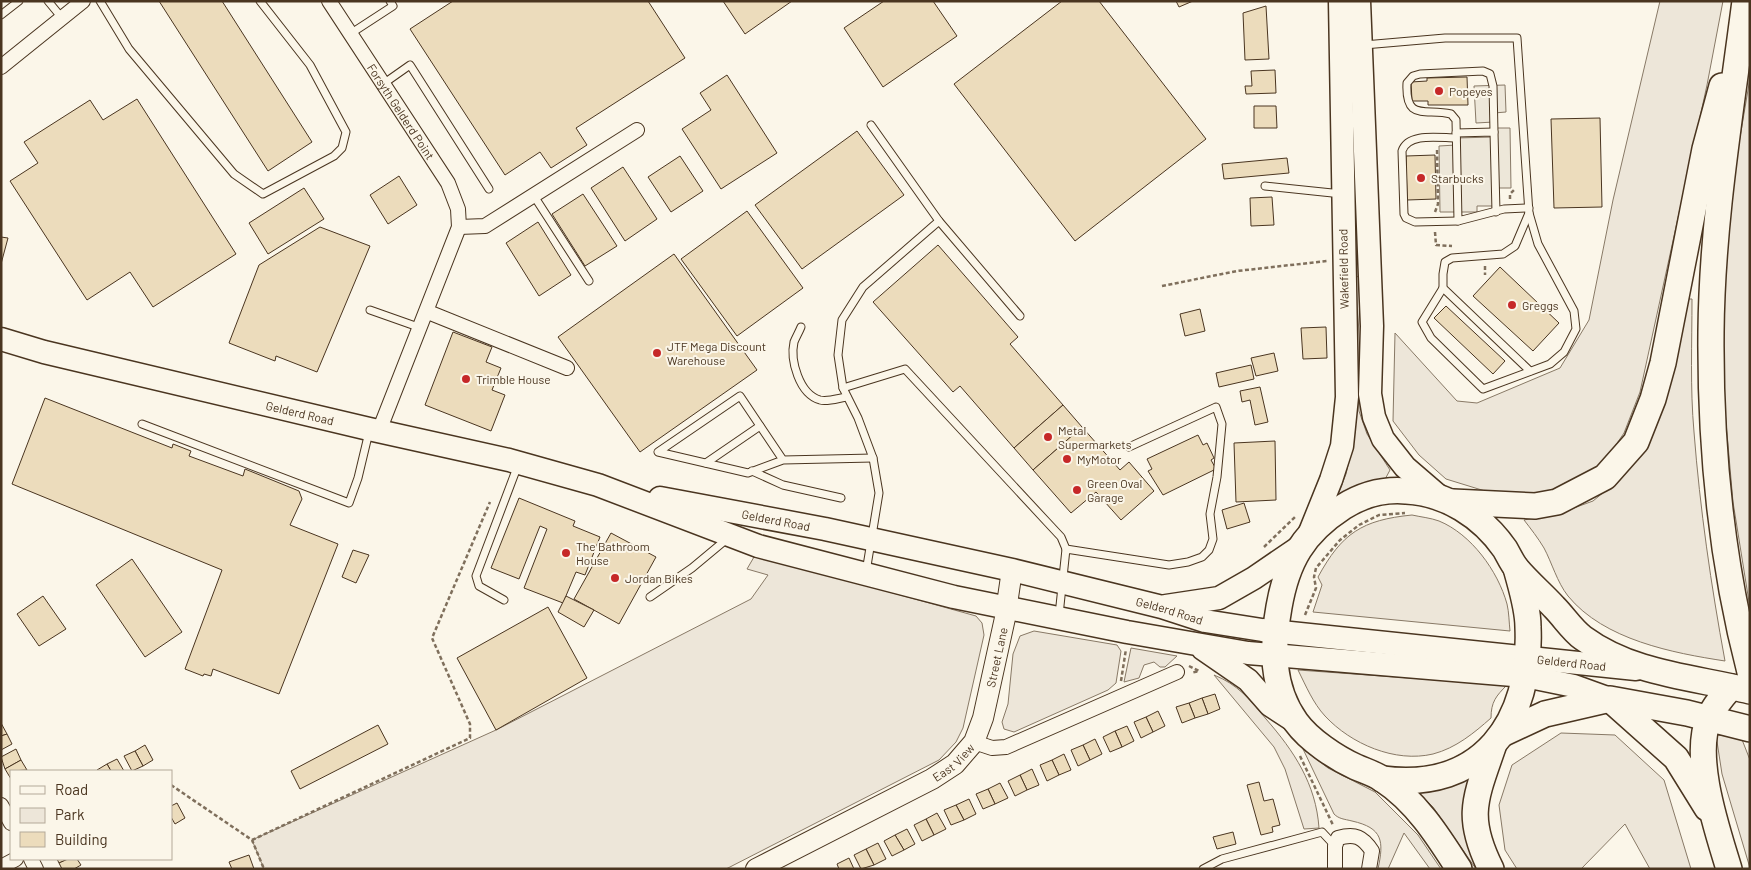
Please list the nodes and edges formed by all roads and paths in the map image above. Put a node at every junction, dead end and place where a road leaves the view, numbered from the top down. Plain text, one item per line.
1 (19, 1) edge
2 (48, 1) edge
3 (83, 1) edge
4 (100, 1) edge
5 (260, 1) edge
6 (329, 1) edge
7 (390, 1) edge
8 (1340, 1) edge
9 (1358, 1) edge
10 (1745, 1) edge
11 (1, 15) edge
12 (62, 18) junction
13 (350, 34) junction
14 (1351, 46) junction
15 (1, 67) edge
16 (383, 84) junction
17 (871, 125) dead end
18 (637, 130) dead end
19 (1494, 132) junction
20 (1456, 136) junction
21 (1265, 186) dead end
22 (489, 189) dead end
23 (1342, 194) junction
24 (534, 196) junction
25 (1529, 211) junction
26 (1496, 212) junction
27 (939, 221) junction
28 (1458, 221) junction
29 (459, 227) junction
30 (1435, 232) dead end
31 (1436, 245) dead end
32 (1343, 259) junction
33 (589, 281) dead end
34 (1162, 286) dead end
35 (1443, 288) junction
36 (370, 310) dead end
37 (428, 312) junction
38 (1020, 316) dead end
39 (801, 327) dead end
40 (421, 328) junction
41 (1, 339) edge
42 (567, 368) dead end
43 (1530, 371) junction
44 (843, 388) junction
45 (847, 397) junction
46 (142, 424) dead end
47 (760, 426) junction
48 (374, 430) junction
49 (1129, 447) dead end
50 (873, 458) junction
51 (783, 460) junction
52 (519, 462) junction
53 (706, 463) junction
54 (752, 471) junction
55 (598, 485) junction
56 (493, 495) dead end
57 (841, 498) dead end
58 (1446, 500) junction
59 (1408, 512) dead end
60 (1302, 532) junction
61 (730, 536) junction
62 (872, 540) junction
63 (1066, 549) junction
64 (1257, 554) dead end
65 (1516, 568) junction
66 (1012, 570) junction
67 (865, 574) junction
68 (1062, 584) junction
69 (650, 597) dead end
70 (504, 600) dead end
71 (1162, 607) junction
72 (1007, 609) junction
73 (1304, 617) dead end
74 (1059, 618) junction
75 (1275, 643) junction
76 (1196, 644) junction
77 (1126, 645) dead end
78 (1526, 667) junction
79 (1645, 670) junction
80 (1177, 672) dead end
81 (1743, 683) edge
82 (1119, 698) junction
83 (1610, 699) junction
84 (1708, 718) junction
85 (1296, 722) junction
86 (1750, 729) edge
87 (1498, 740) junction
88 (974, 742) junction
89 (1297, 750) dead end
90 (1382, 779) junction
91 (172, 786) edge
92 (1, 805) edge
93 (1713, 816) junction
94 (10, 821) edge
95 (252, 840) junction
96 (1337, 842) junction
97 (14, 860) edge
98 (1, 867) edge
99 (264, 869) edge
100 (756, 869) edge
101 (1203, 869) edge
102 (1335, 869) edge
103 (1369, 869) edge
104 (1459, 869) edge
105 (1491, 869) edge
106 (1729, 869) edge

1 - 11 lane
2 - 12 lane
3 - 12 street
4 - 5 lane
6 - 13 street, Forsyth Gelderd Point
7 - 13 lane
8 - 14 main road, Wakefield Road
9 - 14 main road, Wakefield Road
10 - 58 highway
10 - 81 highway
12 - 15 street
13 - 16 street, Forsyth Gelderd Point
14 - 23 main road, Wakefield Road
14 - 25 lane
14 - 58 main road, Wakefield Road
16 - 22 lane
16 - 29 street, Forsyth Gelderd Point
17 - 27 lane
18 - 24 street
19 - 20 lane
19 - 20 lane
19 - 26 lane
20 - 28 lane
20 - 28 lane
21 - 23 lane
23 - 32 main road, Wakefield Road
24 - 29 street
24 - 33 lane
25 - 26 lane
25 - 35 lane
25 - 43 lane
26 - 28 lane
27 - 38 lane
27 - 44 lane
29 - 37 street, Forsyth Gelderd Point
30 - 31 path
32 - 34 path
32 - 60 main road, Wakefield Road
35 - 43 lane
35 - 43 lane
36 - 40 lane
37 - 40 street, Forsyth Gelderd Point
37 - 42 street
39 - 45 lane
40 - 48 street, Forsyth Gelderd Point
41 - 48 main road, Gelderd Road
44 - 45 lane
44 - 63 lane
45 - 50 lane
46 - 48 lane
47 - 51 lane
47 - 53 lane
47 - 53 lane
48 - 52 main road, Gelderd Road
49 - 63 lane
50 - 51 lane
50 - 62 lane
51 - 54 lane
52 - 55 main road, Gelderd Road
52 - 70 lane
53 - 54 lane
54 - 57 lane
55 - 61 main road, Gelderd Road
55 - 62 main road, Gelderd Road
56 - 95 path
58 - 60 highway
58 - 65 highway
59 - 73 path
60 - 64 path
60 - 71 main road
60 - 75 highway
61 - 67 main road, Gelderd Road
61 - 69 lane
62 - 66 main road, Gelderd Road
62 - 67 lane
63 - 68 lane
65 - 78 highway
65 - 79 highway
66 - 68 main road, Gelderd Road
66 - 72 street, Street Lane
67 - 72 main road, Gelderd Road
68 - 71 main road, Gelderd Road
68 - 74 lane
71 - 75 main road, Gelderd Road
72 - 74 main road, Gelderd Road
72 - 88 street, Street Lane
74 - 76 main road, Gelderd Road
75 - 76 main road, Gelderd Road
75 - 78 main road, Gelderd Road
75 - 85 highway
76 - 85 main road
77 - 82 path
78 - 79 main road, Gelderd Road
78 - 83 main road, Gelderd Road
78 - 87 highway
79 - 81 highway, Gelderd Road
80 - 82 street, East View
81 - 84 highway
82 - 88 street, East View
83 - 84 highway, Gelderd Road
83 - 87 highway, Gelderd Road
83 - 93 highway
84 - 86 highway, Gelderd Road
84 - 93 highway
85 - 90 highway
87 - 90 highway
87 - 105 highway
88 - 100 street, East View
89 - 96 path
90 - 104 highway
91 - 95 path
92 - 94 street
93 - 106 highway
95 - 99 path
96 - 101 lane
96 - 102 street
96 - 103 street
97 - 98 street

